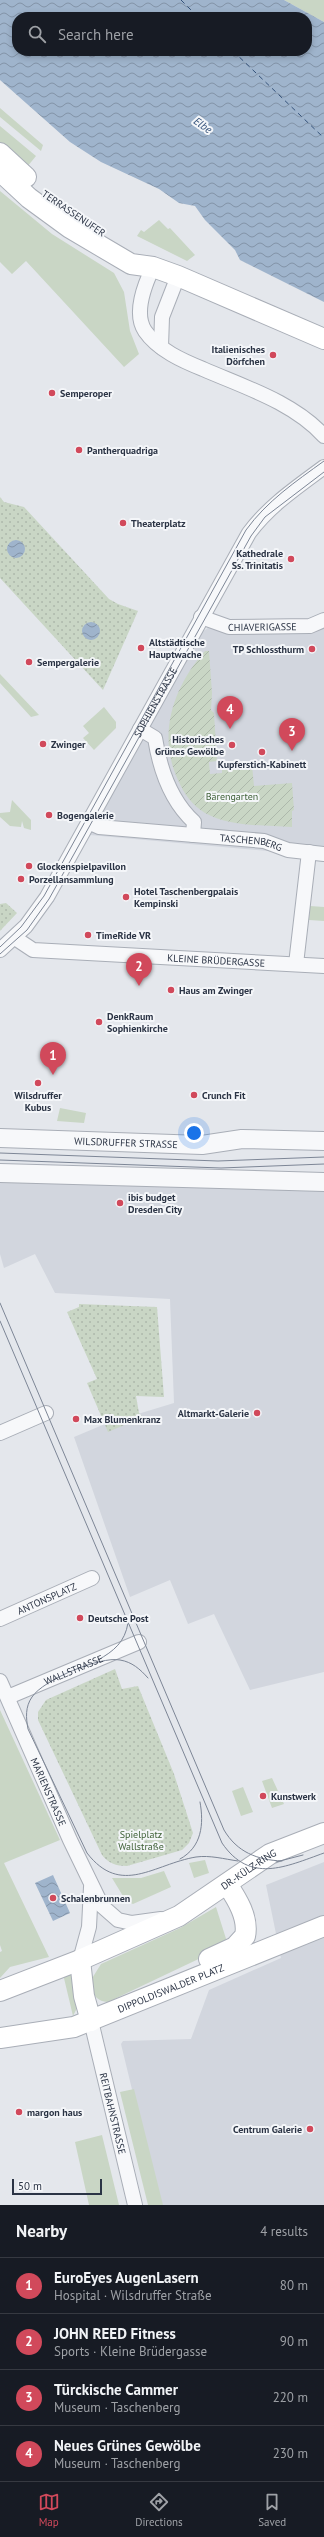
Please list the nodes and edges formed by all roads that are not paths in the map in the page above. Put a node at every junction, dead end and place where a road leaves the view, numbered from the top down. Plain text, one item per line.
1 (0, 153) edge
2 (0, 171) edge
3 (153, 267) junction
4 (178, 276) junction
5 (324, 339) edge
6 (161, 347) junction
7 (320, 431) edge
8 (324, 467) edge
9 (201, 617) junction
10 (324, 620) edge
11 (140, 728) junction
12 (88, 822) junction
13 (193, 835) junction
14 (309, 852) junction
15 (324, 854) edge
16 (16, 938) junction
17 (0, 950) edge
18 (296, 964) junction
19 (324, 966) edge
20 (0, 1138) edge
21 (324, 1141) edge
22 (0, 1173) edge
23 (324, 1182) edge
24 (46, 1413) dead end
25 (0, 1433) edge
26 (92, 1578) dead end
27 (0, 1619) edge
28 (139, 1642) dead end
29 (0, 1681) edge
30 (8, 1697) junction
31 (324, 1833) edge
32 (227, 1884) junction
33 (91, 1887) junction
34 (179, 1916) junction
35 (324, 1926) edge
36 (80, 1960) junction
37 (188, 1981) junction
38 (0, 1991) edge
39 (91, 2021) junction
40 (0, 2038) edge
41 (136, 2205) edge

1 - 3 main road, TERRASSENUFER
2 - 3 main road, TERRASSENUFER
3 - 4 main road, TERRASSENUFER
3 - 6 street
4 - 5 main road, TERRASSENUFER
4 - 6 street
6 - 7 street
8 - 9 street, SOPHIENSTRASSE
9 - 10 street, CHIAVERIGASSE
9 - 11 street, SOPHIENSTRASSE
11 - 12 street, SOPHIENSTRASSE
11 - 13 street
12 - 13 street, TASCHENBERG
12 - 16 street, SOPHIENSTRASSE
13 - 14 street, TASCHENBERG
14 - 15 street, TASCHENBERG
14 - 18 street
16 - 17 street, SOPHIENSTRASSE
16 - 18 street, KLEINE BRÜDERGASSE
18 - 19 street, KLEINE BRÜDERGASSE
20 - 21 street, WILSDRUFFER STRASSE
22 - 23 street
24 - 25 street
26 - 27 street, ANTONSPLATZ
28 - 30 street, WALLSTRASSE
29 - 30 street, MARIENSTRASSE
30 - 33 street, MARIENSTRASSE
31 - 32 main road, DR.-KÜLZ-RING
32 - 34 main road, DR.-KÜLZ-RING
32 - 37 main road
33 - 34 street, MARIENSTRASSE
33 - 36 street, MARIENSTRASSE
34 - 36 main road
35 - 37 main road, DIPPOLDISWALDER PLATZ
36 - 38 main road
36 - 39 main road
37 - 39 main road, DIPPOLDISWALDER PLATZ
39 - 40 main road, DIPPOLDISWALDER PLATZ
39 - 41 street, REITBAHNSTRASSE

